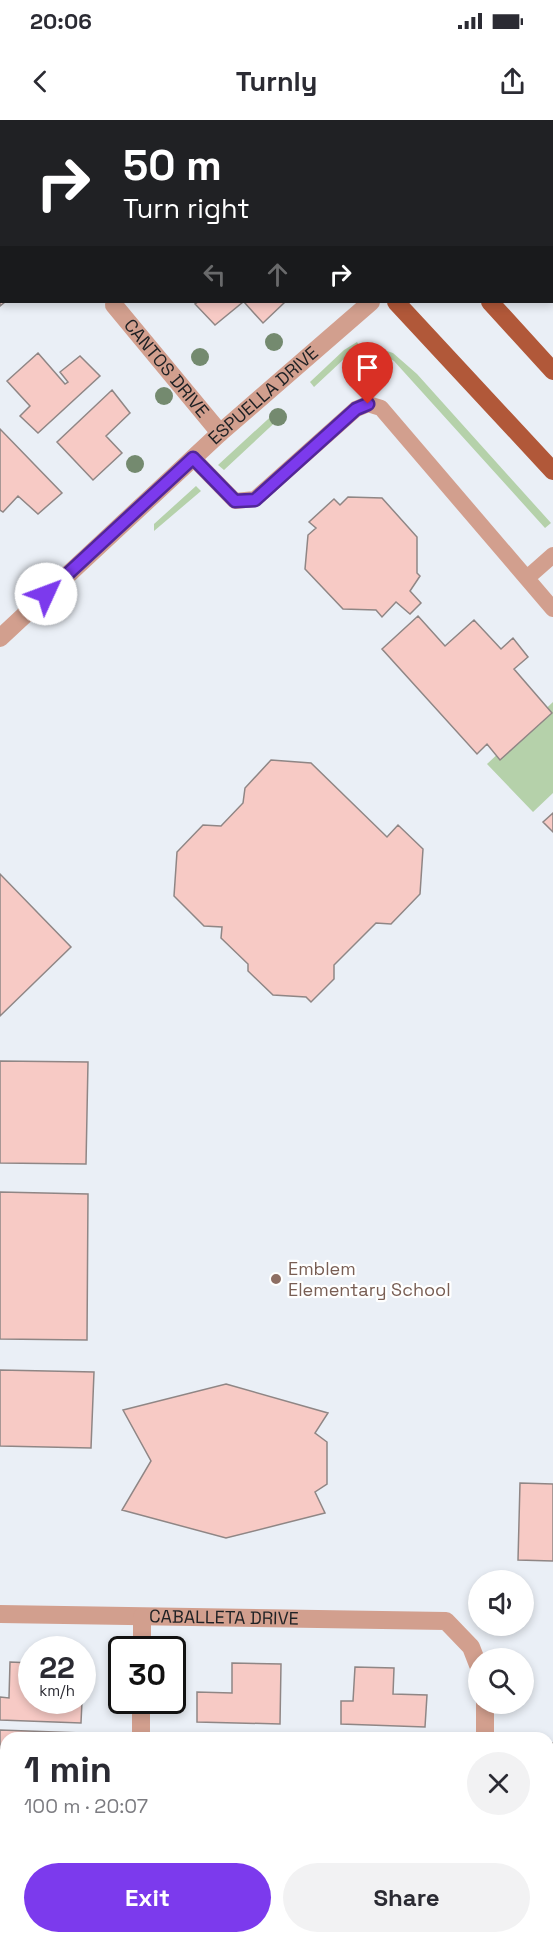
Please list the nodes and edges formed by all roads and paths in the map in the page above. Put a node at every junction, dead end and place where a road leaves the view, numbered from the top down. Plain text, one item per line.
1 (370, 303) edge
2 (397, 303) edge
3 (491, 303) edge
4 (114, 305) dead end
5 (553, 371) edge
6 (220, 433) junction
7 (193, 458) junction
8 (553, 471) edge
9 (553, 555) edge
10 (527, 578) junction
11 (553, 609) edge
12 (0, 638) edge
13 (0, 1614) edge
14 (142, 1617) junction
15 (142, 1636) edge
16 (471, 1648) edge
17 (141, 1714) edge
18 (485, 1714) edge
19 (141, 1732) edge
20 (485, 1732) edge

1 - 6 street, ESPUELLA DRIVE
2 - 8 main road
3 - 5 main road
4 - 6 street, CANTOS DRIVE
6 - 7 street, ESPUELLA DRIVE
7 - 10 lane
7 - 12 street, ESPUELLA DRIVE
9 - 10 lane
10 - 11 lane
13 - 14 street, CABALLETA DRIVE
14 - 15 street
14 - 16 street, CABALLETA DRIVE
17 - 19 street
18 - 20 street

